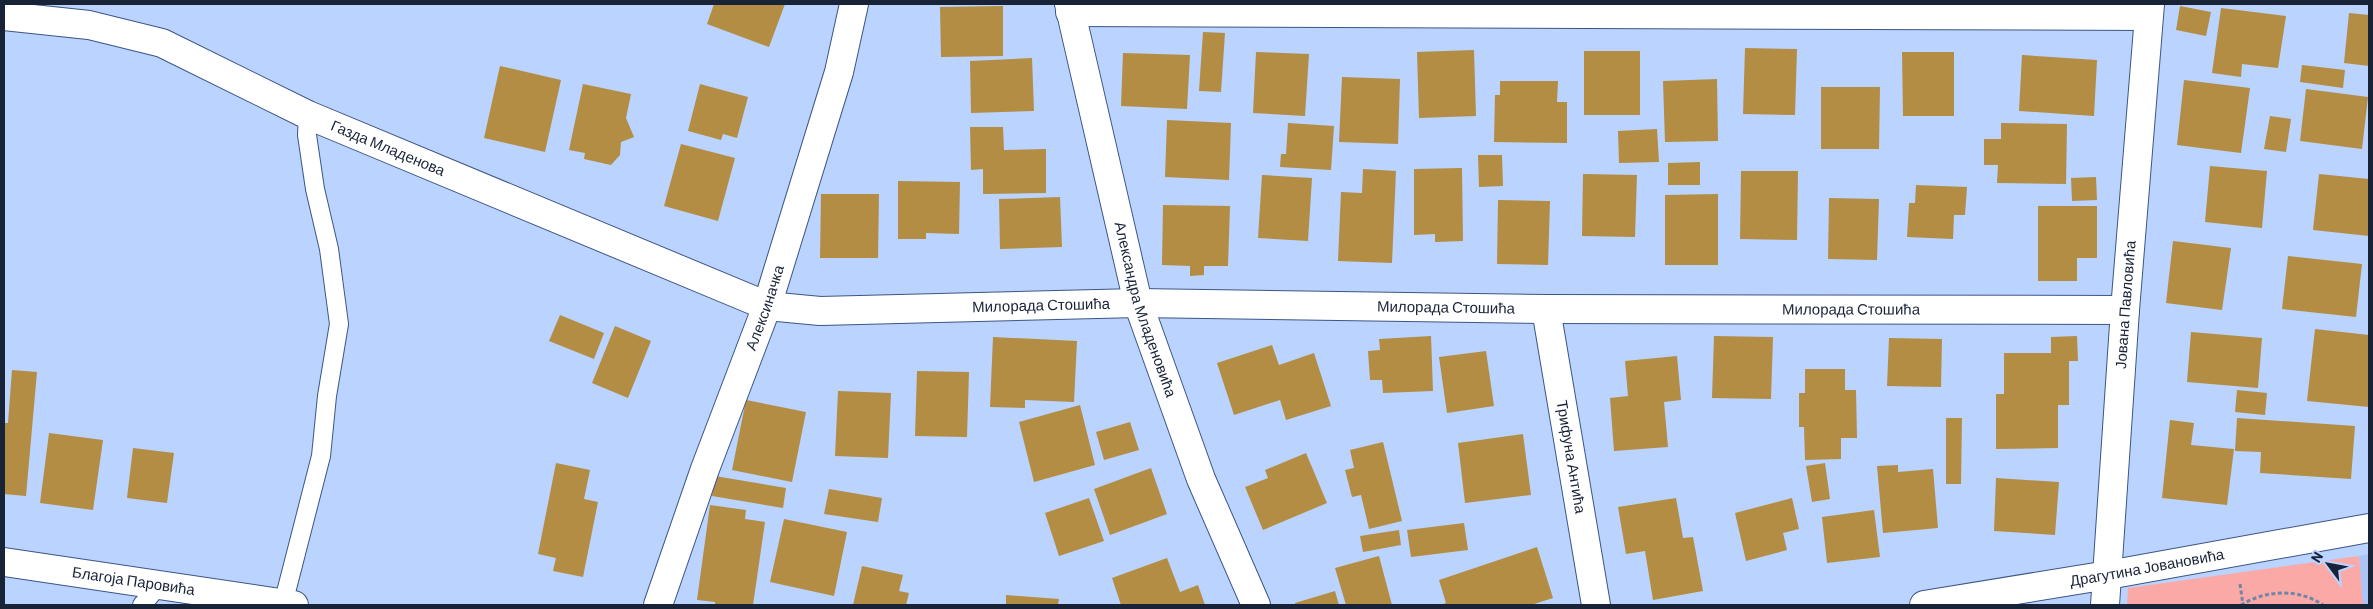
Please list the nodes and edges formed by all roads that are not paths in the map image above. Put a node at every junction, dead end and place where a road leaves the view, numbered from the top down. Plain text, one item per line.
1 (854, 4) edge
2 (1070, 8) edge
3 (2149, 10) edge
4 (4, 16) edge
5 (308, 116) junction
6 (1138, 303) junction
7 (767, 306) junction
8 (1546, 309) junction
9 (2125, 310) junction
10 (2369, 528) edge
11 (4, 562) edge
12 (2108, 575) junction
13 (150, 595) edge
14 (288, 605) edge
15 (658, 605) edge
16 (1256, 605) edge
17 (1596, 605) edge
18 (1924, 605) edge
19 (2105, 605) edge

1 - 7 street, Алексиначка
2 - 3 street
2 - 6 street, Александра Младеновића
3 - 9 street, Јована Павловића
4 - 5 street, Газда Младенова
5 - 7 street, Газда Младенова
5 - 14 lane
6 - 7 street, Милорада Стошића
6 - 8 street, Милорада Стошића
6 - 16 street, Александра Младеновића
7 - 15 street, Алексиначка
8 - 9 street, Милорада Стошића
8 - 17 street, Трифуна Антића
9 - 12 street, Јована Павловића
10 - 12 street, Драгутина Јовановића
11 - 13 street, Благоја Паровића
12 - 18 street, Драгутина Јовановића
12 - 19 street, Јована Павловића
13 - 14 street, Благоја Паровића

